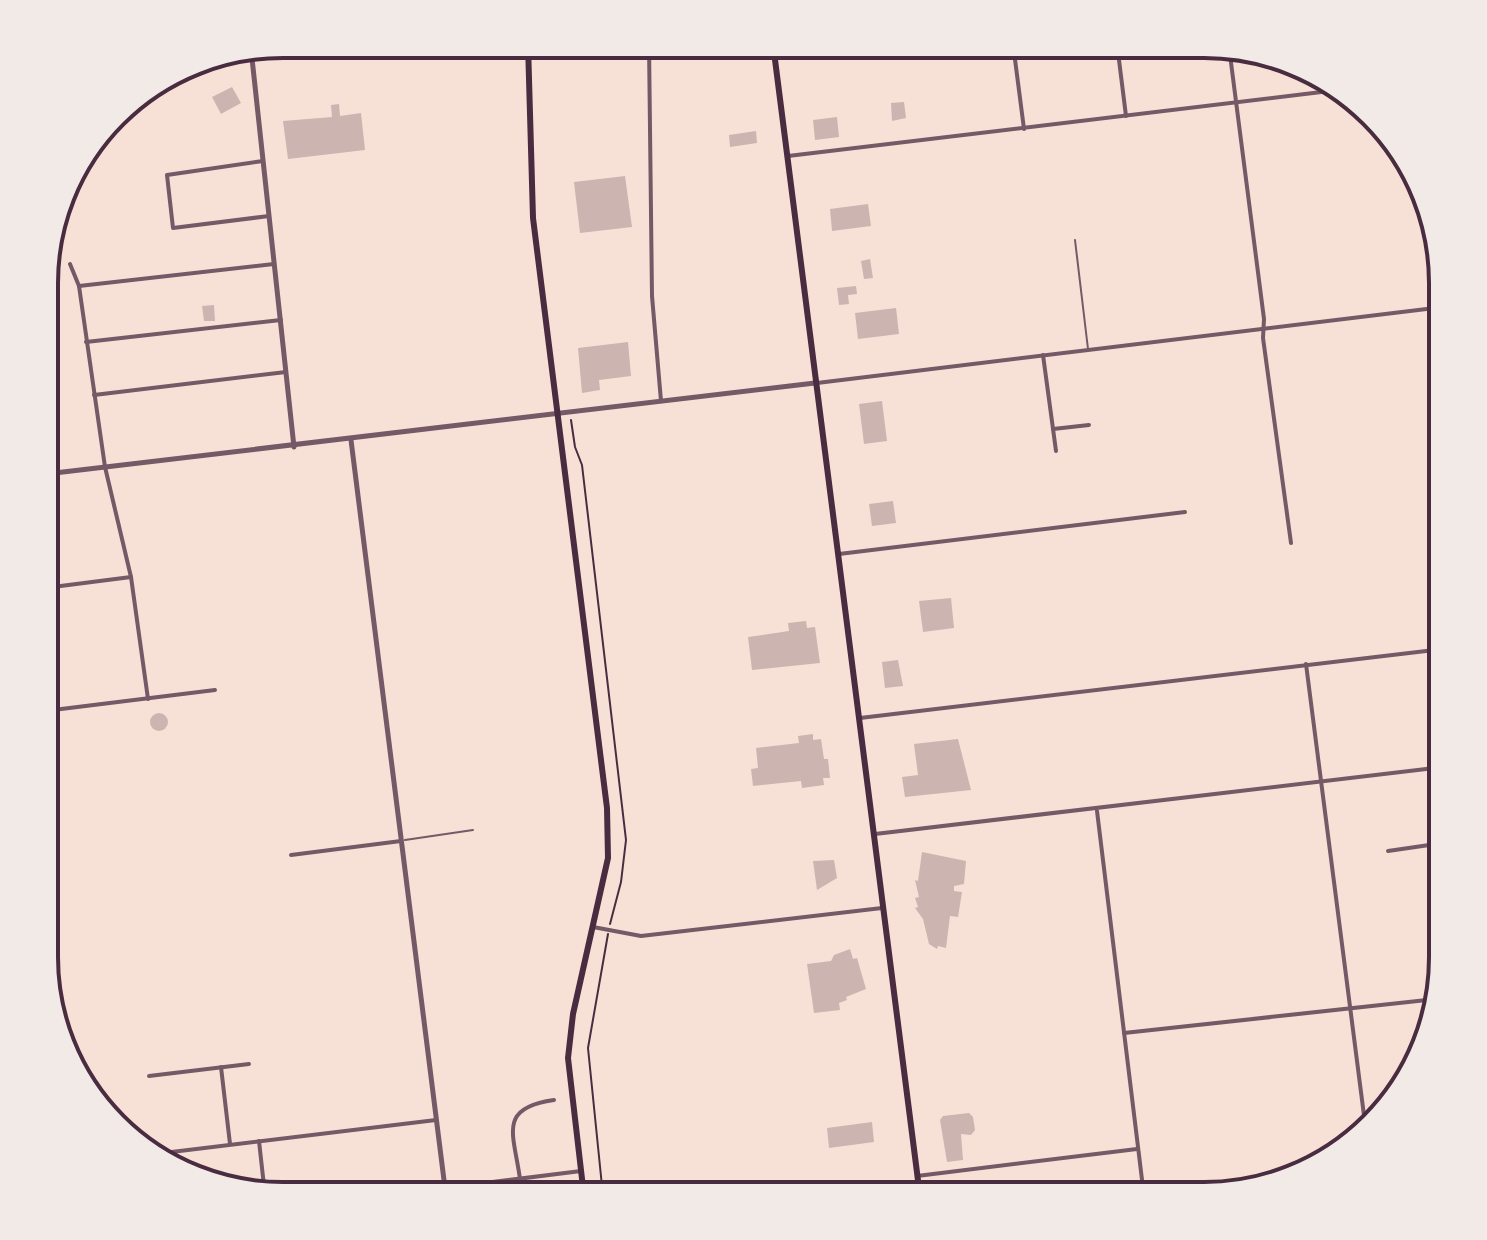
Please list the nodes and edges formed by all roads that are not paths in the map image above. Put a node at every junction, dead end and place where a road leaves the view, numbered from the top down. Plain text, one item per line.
1 (528, 58) edge
2 (649, 58) edge
3 (775, 58) edge
4 (1015, 58) edge
5 (1119, 58) edge
6 (252, 60) edge
7 (1231, 60) edge
8 (1323, 92) edge
9 (1236, 103) junction
10 (1126, 116) junction
11 (1024, 129) junction
12 (788, 156) junction
13 (263, 161) junction
14 (269, 216) junction
15 (1075, 240) dead end
16 (70, 264) dead end
17 (274, 264) junction
18 (79, 286) junction
19 (1429, 309) edge
20 (281, 320) junction
21 (1263, 329) junction
22 (86, 342) junction
23 (1088, 349) junction
24 (1043, 355) junction
25 (286, 372) junction
26 (815, 383) junction
27 (93, 395) junction
28 (661, 401) junction
29 (556, 414) junction
30 (1089, 425) dead end
31 (1053, 429) junction
32 (351, 440) junction
33 (294, 447) junction
34 (1056, 451) dead end
35 (105, 467) junction
36 (58, 473) edge
37 (1185, 512) dead end
38 (1291, 543) dead end
39 (837, 554) junction
40 (131, 577) junction
41 (58, 586) edge
42 (1429, 651) edge
43 (1306, 664) junction
44 (215, 690) dead end
45 (148, 699) junction
46 (58, 709) edge
47 (858, 719) junction
48 (1429, 769) edge
49 (1321, 782) junction
50 (1097, 811) junction
51 (473, 830) dead end
52 (873, 835) junction
53 (404, 840) junction
54 (1429, 845) edge
55 (1388, 851) dead end
56 (291, 855) dead end
57 (882, 908) junction
58 (593, 927) junction
59 (1425, 1000) edge
60 (1350, 1010) junction
61 (1124, 1033) junction
62 (249, 1064) dead end
63 (221, 1067) junction
64 (149, 1076) dead end
65 (554, 1100) dead end
66 (1364, 1115) edge
67 (436, 1120) junction
68 (259, 1141) junction
69 (230, 1145) junction
70 (1138, 1149) junction
71 (171, 1152) edge
72 (581, 1171) junction
73 (917, 1176) junction
74 (520, 1179) junction
75 (263, 1181) edge
76 (444, 1182) edge
77 (495, 1182) edge
78 (582, 1182) edge
79 (918, 1182) edge
80 (1142, 1182) edge

1 - 29 main road
2 - 28 street
3 - 12 main road
4 - 11 street
5 - 10 street
6 - 13 street
7 - 9 street
8 - 9 street
9 - 10 street
9 - 21 street
10 - 11 street
11 - 12 street
12 - 26 main road
13 - 14 street
13 - 14 street
14 - 17 street
15 - 23 lane
16 - 18 street
17 - 18 street
17 - 20 street
18 - 22 street
19 - 21 street
20 - 22 street
20 - 25 street
21 - 23 street
21 - 38 street
22 - 27 street
23 - 24 street
24 - 26 street
24 - 31 street
25 - 27 street
25 - 33 street
26 - 28 street
26 - 39 main road
27 - 35 street
28 - 29 street
29 - 32 street
29 - 58 main road
30 - 31 street
31 - 34 street
32 - 33 street
32 - 53 street
33 - 35 street
35 - 36 street
35 - 40 street
37 - 39 street
39 - 47 main road
40 - 41 street
40 - 45 street
42 - 43 street
43 - 47 street
43 - 49 street
44 - 45 street
45 - 46 street
47 - 52 main road
48 - 49 street
49 - 50 street
49 - 60 street
50 - 52 street
50 - 61 street
51 - 53 lane
52 - 57 main road
53 - 56 street
53 - 67 street
54 - 55 street
57 - 58 street
57 - 73 main road
58 - 72 main road
59 - 60 street
60 - 61 street
60 - 66 street
61 - 70 street
62 - 63 street
63 - 64 street
63 - 69 street
65 - 74 street
67 - 68 street
67 - 76 street
68 - 69 street
68 - 75 street
69 - 71 street
70 - 73 street
70 - 80 street
72 - 74 street
72 - 78 main road
73 - 79 main road
74 - 77 street

